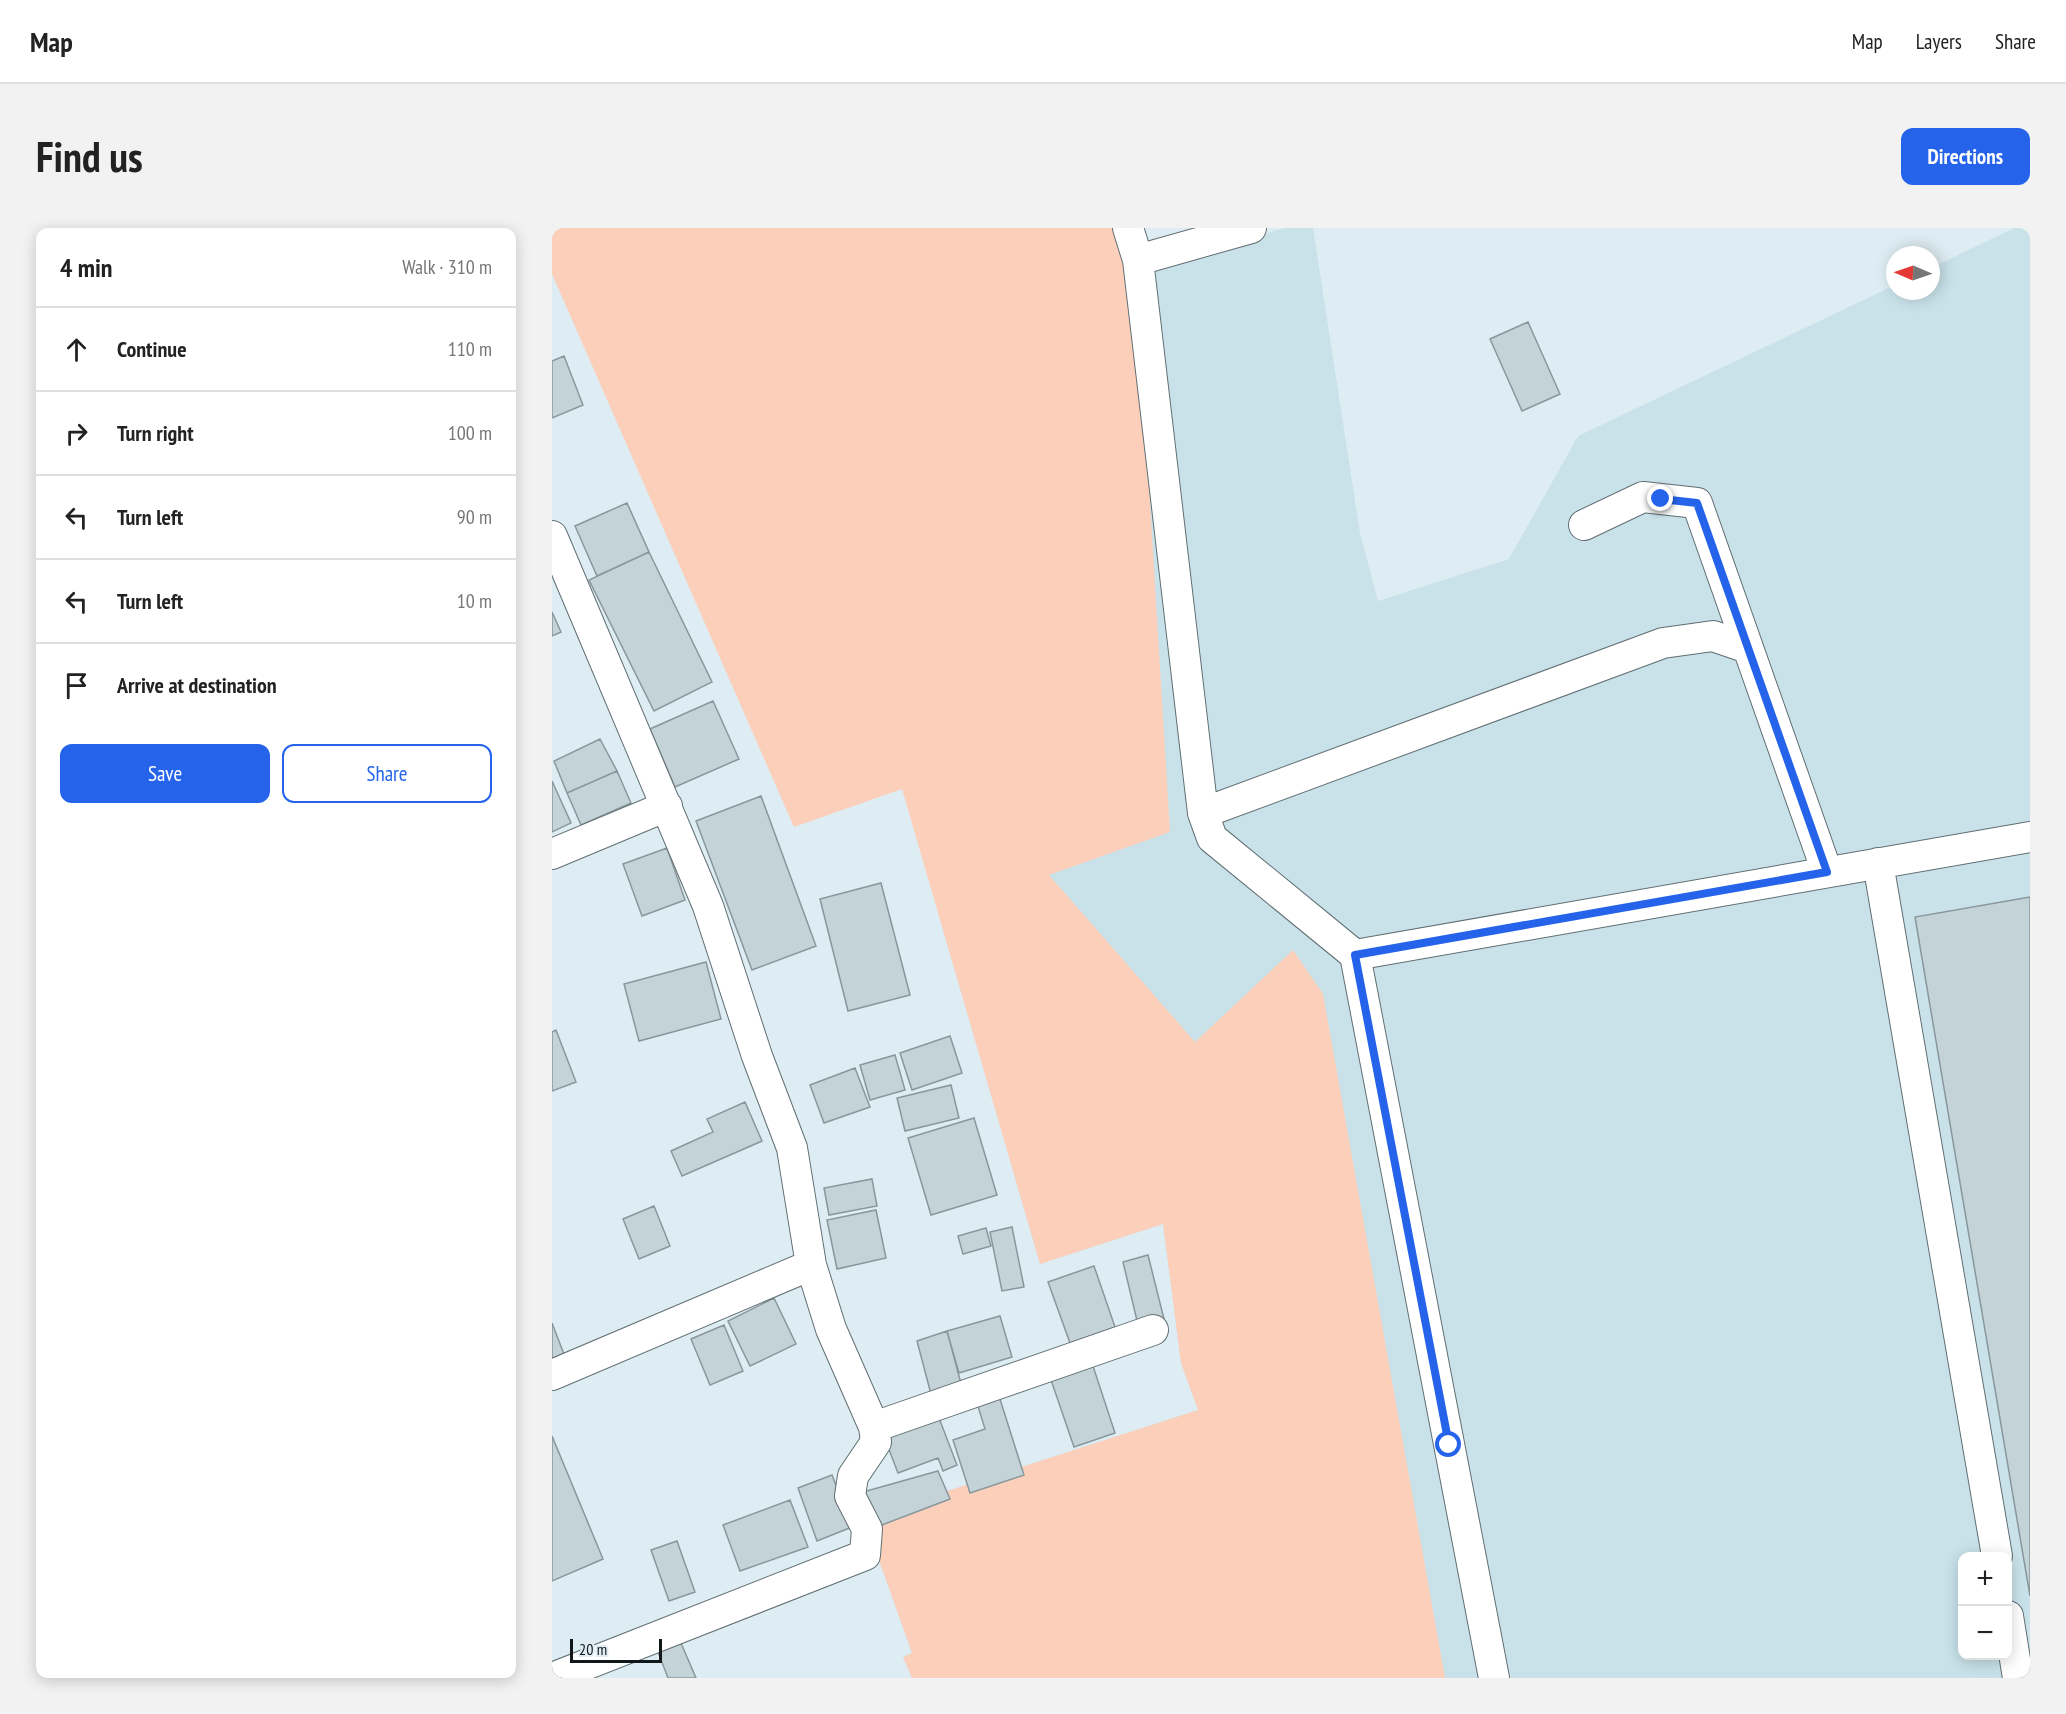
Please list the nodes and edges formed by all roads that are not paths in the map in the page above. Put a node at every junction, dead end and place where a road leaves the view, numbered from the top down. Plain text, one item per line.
1 (1128, 228) edge
2 (1251, 228) edge
3 (1138, 260) junction
4 (1584, 525) dead end
5 (552, 536) edge
6 (1748, 648) junction
7 (667, 806) junction
8 (1203, 813) junction
9 (2030, 837) edge
10 (552, 855) edge
11 (1878, 863) junction
12 (1827, 872) junction
13 (1355, 955) junction
14 (811, 1265) junction
15 (1153, 1330) dead end
16 (552, 1375) edge
17 (874, 1427) junction
18 (1996, 1552) edge
19 (2012, 1644) edge
20 (552, 1678) edge
21 (1494, 1678) edge
22 (2018, 1678) edge

1 - 3 street
2 - 3 street
3 - 8 street
4 - 6 street
5 - 7 street
6 - 8 street
6 - 12 street
7 - 10 street
7 - 14 street
8 - 13 street
9 - 11 street
11 - 12 street
11 - 18 street
12 - 13 street
13 - 21 street
14 - 16 street
14 - 17 street
15 - 17 street
17 - 20 street
19 - 22 street

